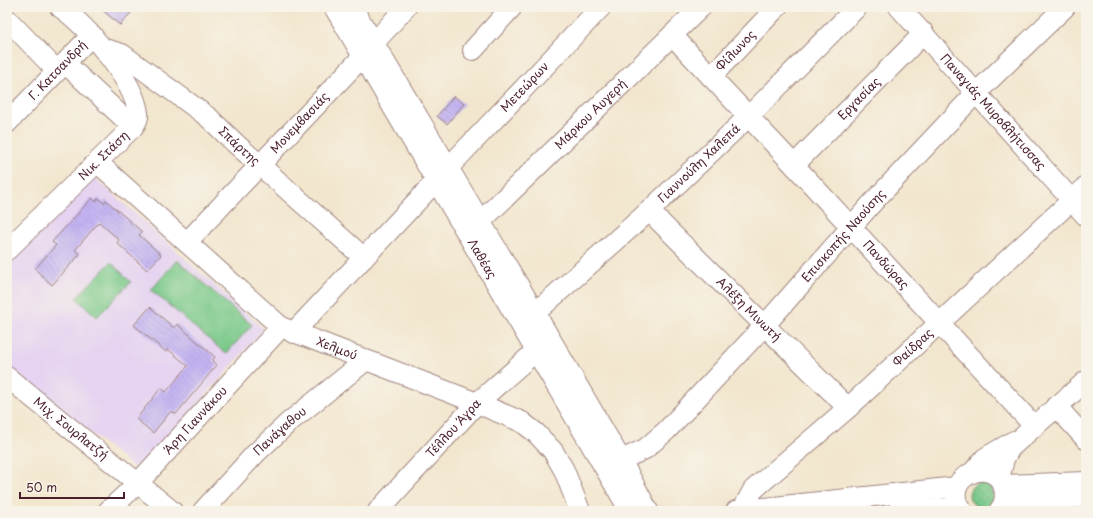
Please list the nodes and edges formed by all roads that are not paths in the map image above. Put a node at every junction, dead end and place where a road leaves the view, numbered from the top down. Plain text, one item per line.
1 (334, 7) edge
2 (352, 7) edge
3 (406, 7) edge
4 (512, 7) edge
5 (601, 7) edge
6 (777, 7) edge
7 (857, 7) edge
8 (900, 7) edge
9 (1065, 7) edge
10 (693, 9) edge
11 (72, 10) edge
12 (7, 19) edge
13 (924, 33) junction
14 (672, 36) junction
15 (98, 42) junction
16 (368, 50) junction
17 (473, 50) dead end
18 (61, 67) junction
19 (711, 77) junction
20 (165, 86) junction
21 (976, 93) junction
22 (134, 97) junction
23 (749, 116) junction
24 (7, 123) edge
25 (133, 127) junction
26 (97, 162) junction
27 (259, 164) junction
28 (794, 165) junction
29 (443, 174) junction
30 (1079, 193) edge
31 (649, 211) junction
32 (1086, 216) edge
33 (480, 221) junction
34 (851, 227) junction
35 (187, 242) junction
36 (7, 250) edge
37 (364, 258) junction
38 (535, 313) junction
39 (940, 323) junction
40 (765, 325) junction
41 (287, 330) junction
42 (536, 351) junction
43 (365, 361) junction
44 (7, 377) edge
45 (1086, 381) edge
46 (478, 403) junction
47 (1056, 406) junction
48 (848, 408) junction
49 (1034, 426) junction
50 (1086, 439) edge
51 (1017, 440) junction
52 (621, 460) junction
53 (973, 472) junction
54 (1086, 482) edge
55 (138, 483) junction
56 (957, 487) junction
57 (1001, 494) edge
58 (1086, 497) edge
59 (1032, 506) edge
60 (961, 509) edge
61 (740, 510) edge
62 (910, 510) edge
63 (108, 511) edge
64 (172, 511) edge
65 (203, 511) edge
66 (378, 511) edge
67 (580, 511) edge
68 (630, 511) edge
69 (648, 511) edge

1 - 16 street, Λαθέας
2 - 16 street, Λαθέας
3 - 16 street, Μονεμβασιάς
4 - 17 street
5 - 29 street, Μετεώρων
6 - 19 street, Φίλωνος
7 - 23 street, Γιαννούλη Χαλεπά
8 - 13 street, Παναγιάς Μυροβλήτισσας
9 - 21 street, Επισκοπής Ναούσης
10 - 14 street, Μάρκου Αυγερή
11 - 15 street, Σπάρτης
12 - 18 street, Νικ. Στάση
13 - 21 street, Παναγιάς Μυροβλήτισσας
13 - 28 street, Εργασίας
14 - 19 street, Πανδώρας
14 - 33 street, Μάρκου Αυγερή
15 - 18 street, Γ. Κατσανδρή
15 - 20 street, Σπάρτης
15 - 22 street
16 - 27 street, Μονεμβασιάς
16 - 29 street, Λαθέας
18 - 24 street, Γ. Κατσανδρή
18 - 25 street, Νικ. Στάση
19 - 23 street, Πανδώρας
20 - 22 street
20 - 27 street, Σπάρτης
21 - 30 street, Παναγιάς Μυροβλήτισσας
21 - 34 street, Επισκοπής Ναούσης
22 - 25 street
23 - 28 street, Πανδώρας
23 - 31 street, Γιαννούλη Χαλεπά
25 - 26 street, Νικ. Στάση
26 - 35 street, Χελμού
26 - 36 street, Νικ. Στάση
27 - 35 street, Μονεμβασιάς
27 - 37 street, Σπάρτης
28 - 34 street, Πανδώρας
29 - 33 street, Λαθέας
29 - 37 street, Μετεώρων
29 - 42 street, Λαθέας
30 - 32 street, Παναγιάς Μυροβλήτισσας
30 - 39 street, Φαίδρας
31 - 38 street, Γιαννούλη Χαλεπά
31 - 40 street, Αλέξη Μινωτή
33 - 38 street, Λαθέας
34 - 39 street, Πανδώρας
34 - 40 street, Επισκοπής Ναούσης
35 - 41 street, Χελμού
37 - 41 street, Μετεώρων
38 - 52 street, Λαθέας
39 - 48 street, Φαίδρας
39 - 49 street, Πανδώρας
40 - 48 street, Αλέξη Μινωτή
40 - 52 street, Επισκοπής Ναούσης
41 - 43 street, Χελμού
41 - 55 street, Άρη Γιαννάκου
42 - 46 street, Τέλλου Άγρα
42 - 68 street, Λαθέας
43 - 46 street, Χελμού
43 - 65 street, Πανάγαθου
44 - 55 street, Μιχ. Σουρλατζή
45 - 47 street
46 - 66 street, Τέλλου Άγρα
46 - 67 street, Χελμού
47 - 49 street
47 - 50 street
48 - 61 street, Φαίδρας
49 - 51 street
51 - 53 street
51 - 57 street
52 - 69 street, Λαθέας
53 - 56 street
53 - 57 street
54 - 57 street
55 - 63 street, Άρη Γιαννάκου
55 - 64 street, Μιχ. Σουρλατζή
56 - 60 street
56 - 61 street
57 - 59 street
58 - 59 street
60 - 62 street

